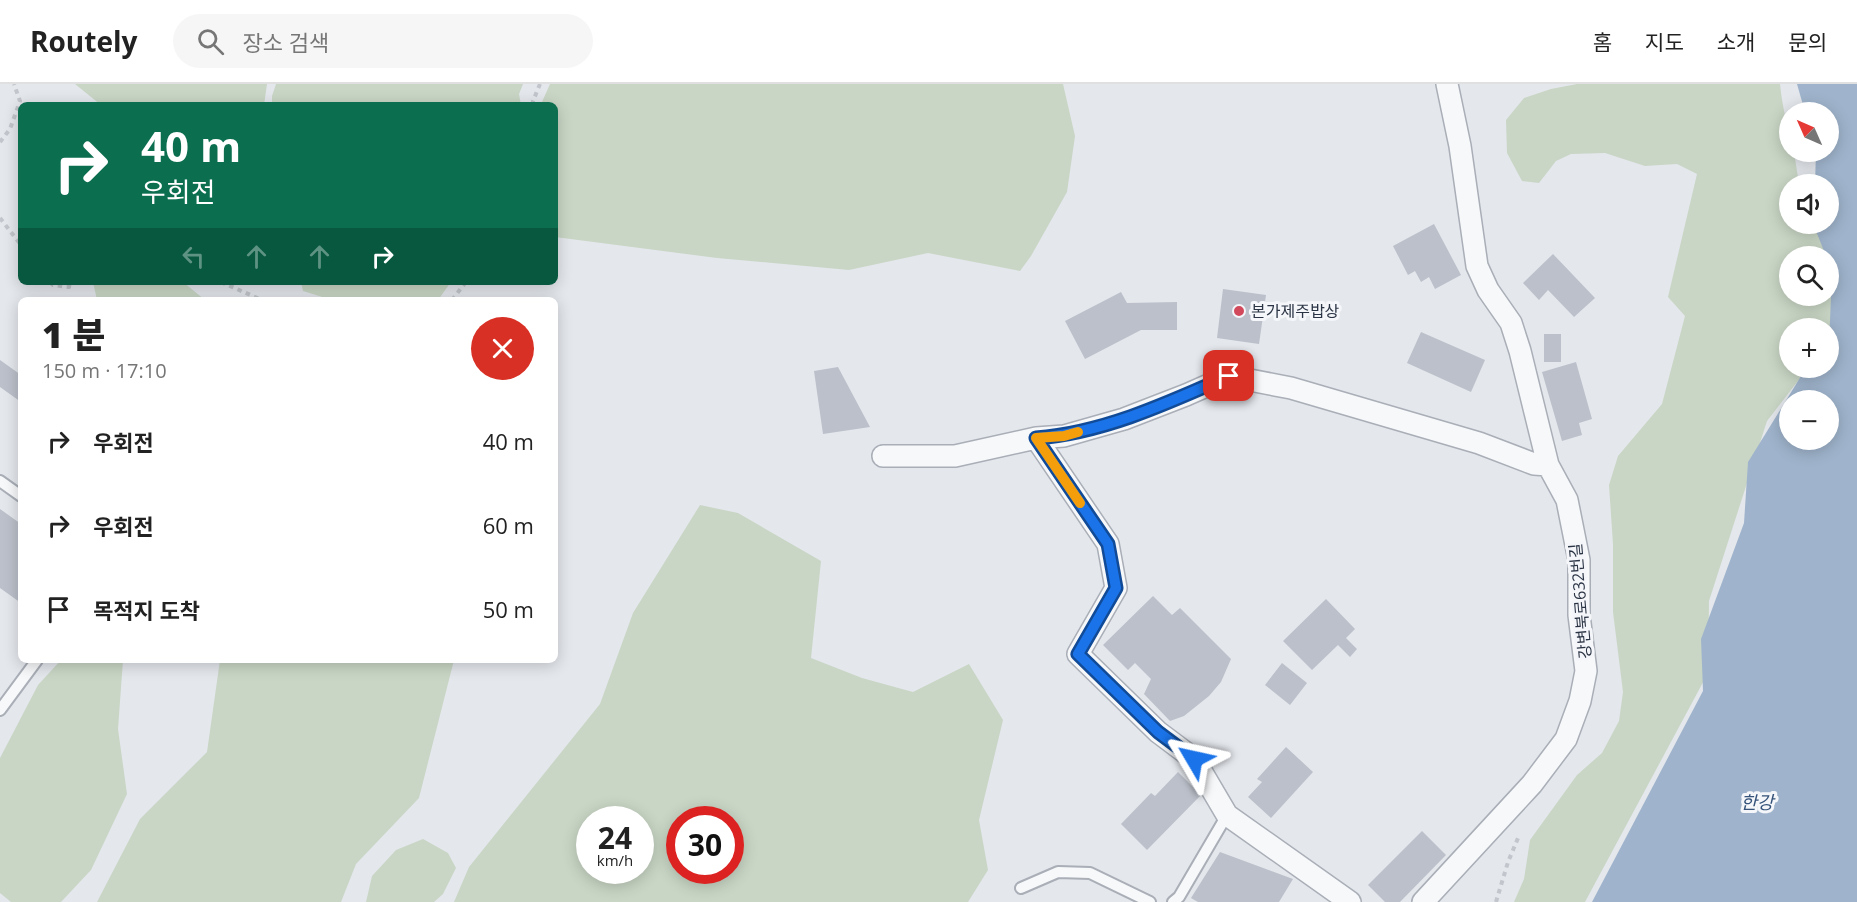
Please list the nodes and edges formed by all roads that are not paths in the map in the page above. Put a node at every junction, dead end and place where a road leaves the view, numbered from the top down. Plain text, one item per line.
1 (1448, 84) edge
2 (1036, 438) junction
3 (883, 456) dead end
4 (1548, 465) junction
5 (0, 481) edge
6 (18, 494) edge
7 (35, 663) edge
8 (0, 710) edge
9 (1227, 815) junction
10 (1021, 888) dead end
11 (1150, 902) edge
12 (1173, 902) edge
13 (1350, 902) edge
14 (1422, 902) edge

1 - 4 street, 강변북로632번길
2 - 3 street
2 - 4 street
2 - 9 street
4 - 14 street, 강변북로632번길
5 - 6 lane
7 - 8 lane
9 - 12 lane
9 - 13 street
10 - 11 lane

